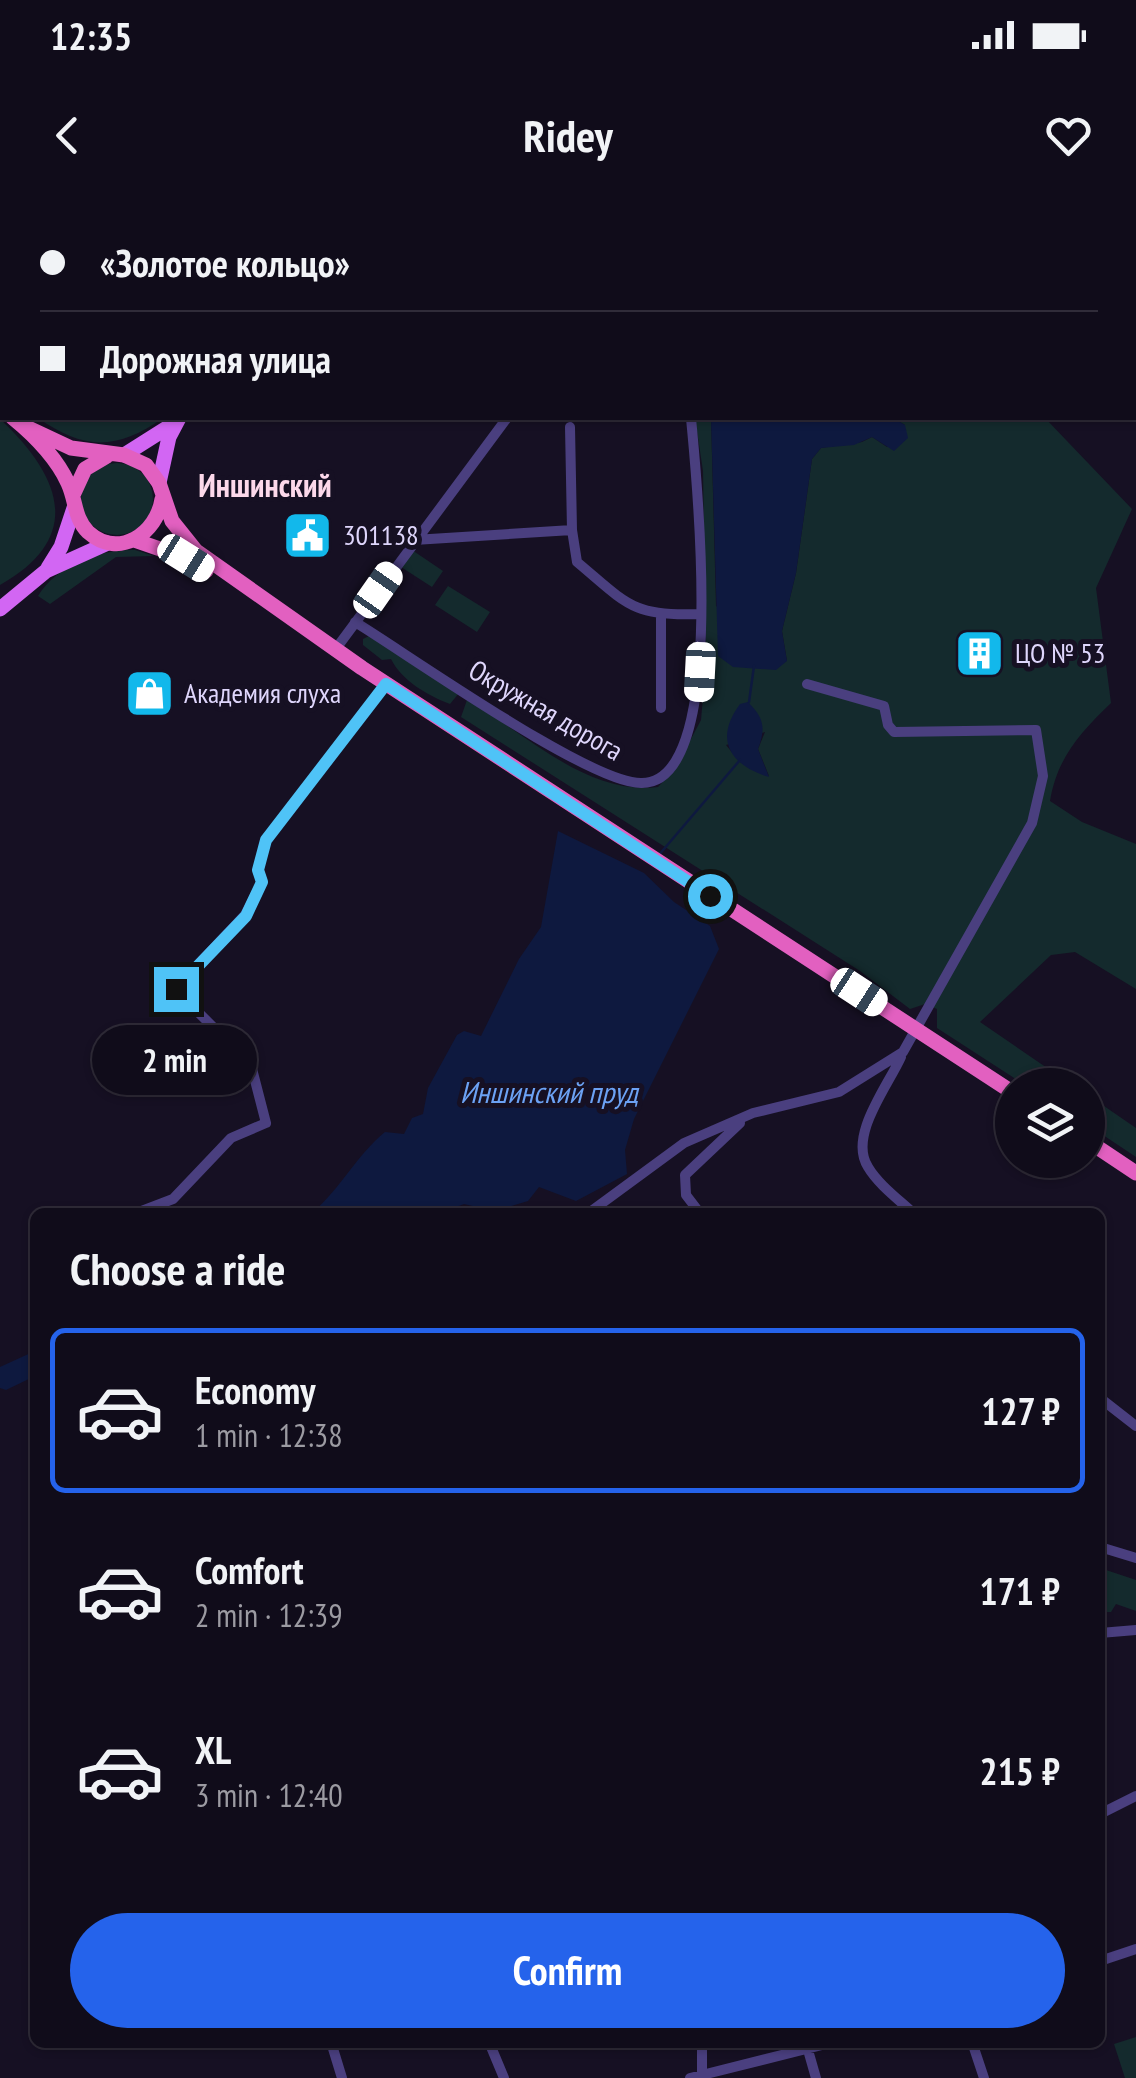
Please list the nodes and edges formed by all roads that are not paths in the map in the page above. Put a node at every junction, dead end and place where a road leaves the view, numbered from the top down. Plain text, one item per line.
1 (177, 420) edge
2 (178, 420) edge
3 (505, 420) edge
4 (691, 420) edge
5 (18, 421) edge
6 (570, 427) dead end
7 (106, 456) junction
8 (124, 456) junction
9 (160, 498) junction
10 (74, 501) junction
11 (572, 530) junction
12 (134, 540) junction
13 (414, 540) junction
14 (108, 543) junction
15 (46, 571) junction
16 (0, 609) edge
17 (699, 614) junction
18 (661, 616) junction
19 (355, 622) junction
20 (332, 648) junction
21 (386, 684) junction
22 (807, 684) dead end
23 (660, 708) dead end
24 (919, 1031) junction
25 (904, 1052) junction
26 (995, 1081) edge
27 (753, 1113) junction
28 (1105, 1152) edge
29 (1136, 1173) edge
30 (150, 1208) edge
31 (595, 1208) edge
32 (696, 1208) edge
33 (908, 1208) edge
34 (1105, 1402) edge
35 (1136, 1426) edge
36 (1105, 1549) edge
37 (1136, 1558) edge
38 (1136, 1630) edge
39 (1105, 1633) edge
40 (1136, 1796) edge
41 (1105, 1812) edge
42 (1136, 1949) edge
43 (1105, 1958) edge
44 (333, 2048) edge
45 (492, 2048) edge
46 (701, 2048) edge
47 (814, 2048) edge
48 (974, 2048) edge
49 (808, 2050) junction
50 (698, 2077) edge
51 (342, 2078) edge
52 (504, 2078) edge
53 (816, 2078) edge
54 (984, 2078) edge

1 - 8 main road
2 - 9 main road
3 - 13 street
4 - 17 street, Окружная дорога
5 - 7 highway
5 - 10 highway
6 - 11 street
7 - 8 highway
7 - 10 highway
8 - 9 highway
9 - 12 highway
9 - 20 highway
10 - 14 highway
10 - 15 main road
11 - 13 street
11 - 18 street
12 - 14 highway
12 - 20 highway
13 - 19 street
14 - 15 main road
15 - 16 main road
17 - 18 street
17 - 19 street, Окружная дорога
18 - 23 street
19 - 20 street
20 - 21 highway
21 - 24 highway
21 - 30 street
22 - 24 street
24 - 25 street
24 - 26 highway
25 - 27 street
25 - 33 street
27 - 31 street
27 - 32 street
28 - 29 highway
34 - 35 street
36 - 37 street
38 - 39 street
40 - 41 street
42 - 43 street
44 - 51 street
45 - 52 street
46 - 50 street
47 - 49 street
48 - 54 street
49 - 50 street
49 - 53 street

